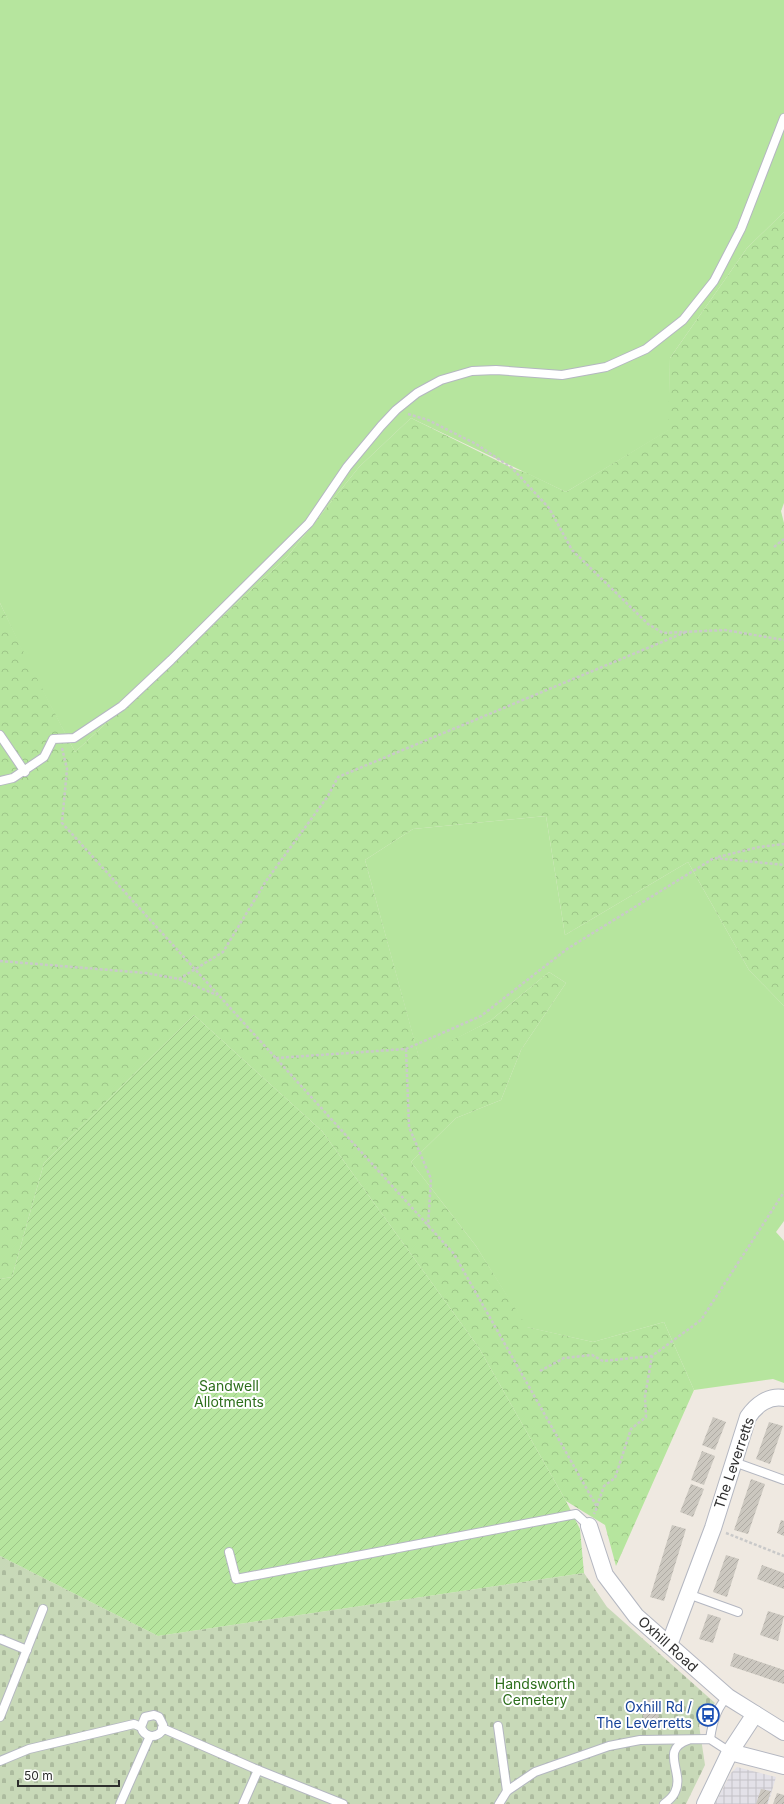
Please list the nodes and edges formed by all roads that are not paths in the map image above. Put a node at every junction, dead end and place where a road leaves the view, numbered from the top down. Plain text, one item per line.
1 (784, 118) edge
2 (0, 735) edge
3 (25, 772) junction
4 (0, 780) edge
5 (784, 1398) edge
6 (734, 1462) junction
7 (784, 1480) edge
8 (590, 1526) joint
9 (229, 1552) dead end
10 (688, 1594) junction
11 (43, 1609) dead end
12 (738, 1612) dead end
13 (0, 1639) edge
14 (669, 1645) junction
15 (27, 1650) junction
16 (728, 1697) junction
17 (755, 1714) junction
18 (0, 1717) edge
19 (498, 1726) dead end
20 (141, 1727) junction
21 (162, 1728) junction
22 (784, 1732) edge
23 (150, 1736) junction
24 (691, 1739) junction
25 (710, 1739) junction
26 (730, 1752) junction
27 (0, 1761) edge
28 (784, 1766) edge
29 (258, 1770) junction
30 (507, 1791) junction
31 (120, 1804) edge
32 (243, 1804) edge
33 (343, 1804) edge
34 (499, 1804) edge
35 (664, 1804) edge
36 (705, 1804) edge

1 - 3 lane
2 - 3 lane
3 - 4 lane
5 - 6 street, The Leverretts
6 - 7 lane
6 - 10 street, The Leverretts
8 - 9 lane
8 - 14 street, Oxhill Road
10 - 12 lane
10 - 14 street, The Leverretts
11 - 15 lane
13 - 15 lane
14 - 16 street, Oxhill Road
15 - 18 lane
16 - 17 street, Oxhill Road
16 - 25 lane
17 - 22 street, Oxhill Road
17 - 26 street
19 - 30 lane
20 - 21 lane
20 - 23 lane
20 - 27 lane
21 - 23 lane
21 - 29 lane
23 - 31 lane
24 - 25 lane
24 - 30 lane
24 - 35 lane
25 - 26 lane
26 - 28 street
26 - 36 street
29 - 32 lane
29 - 33 lane
30 - 34 lane

